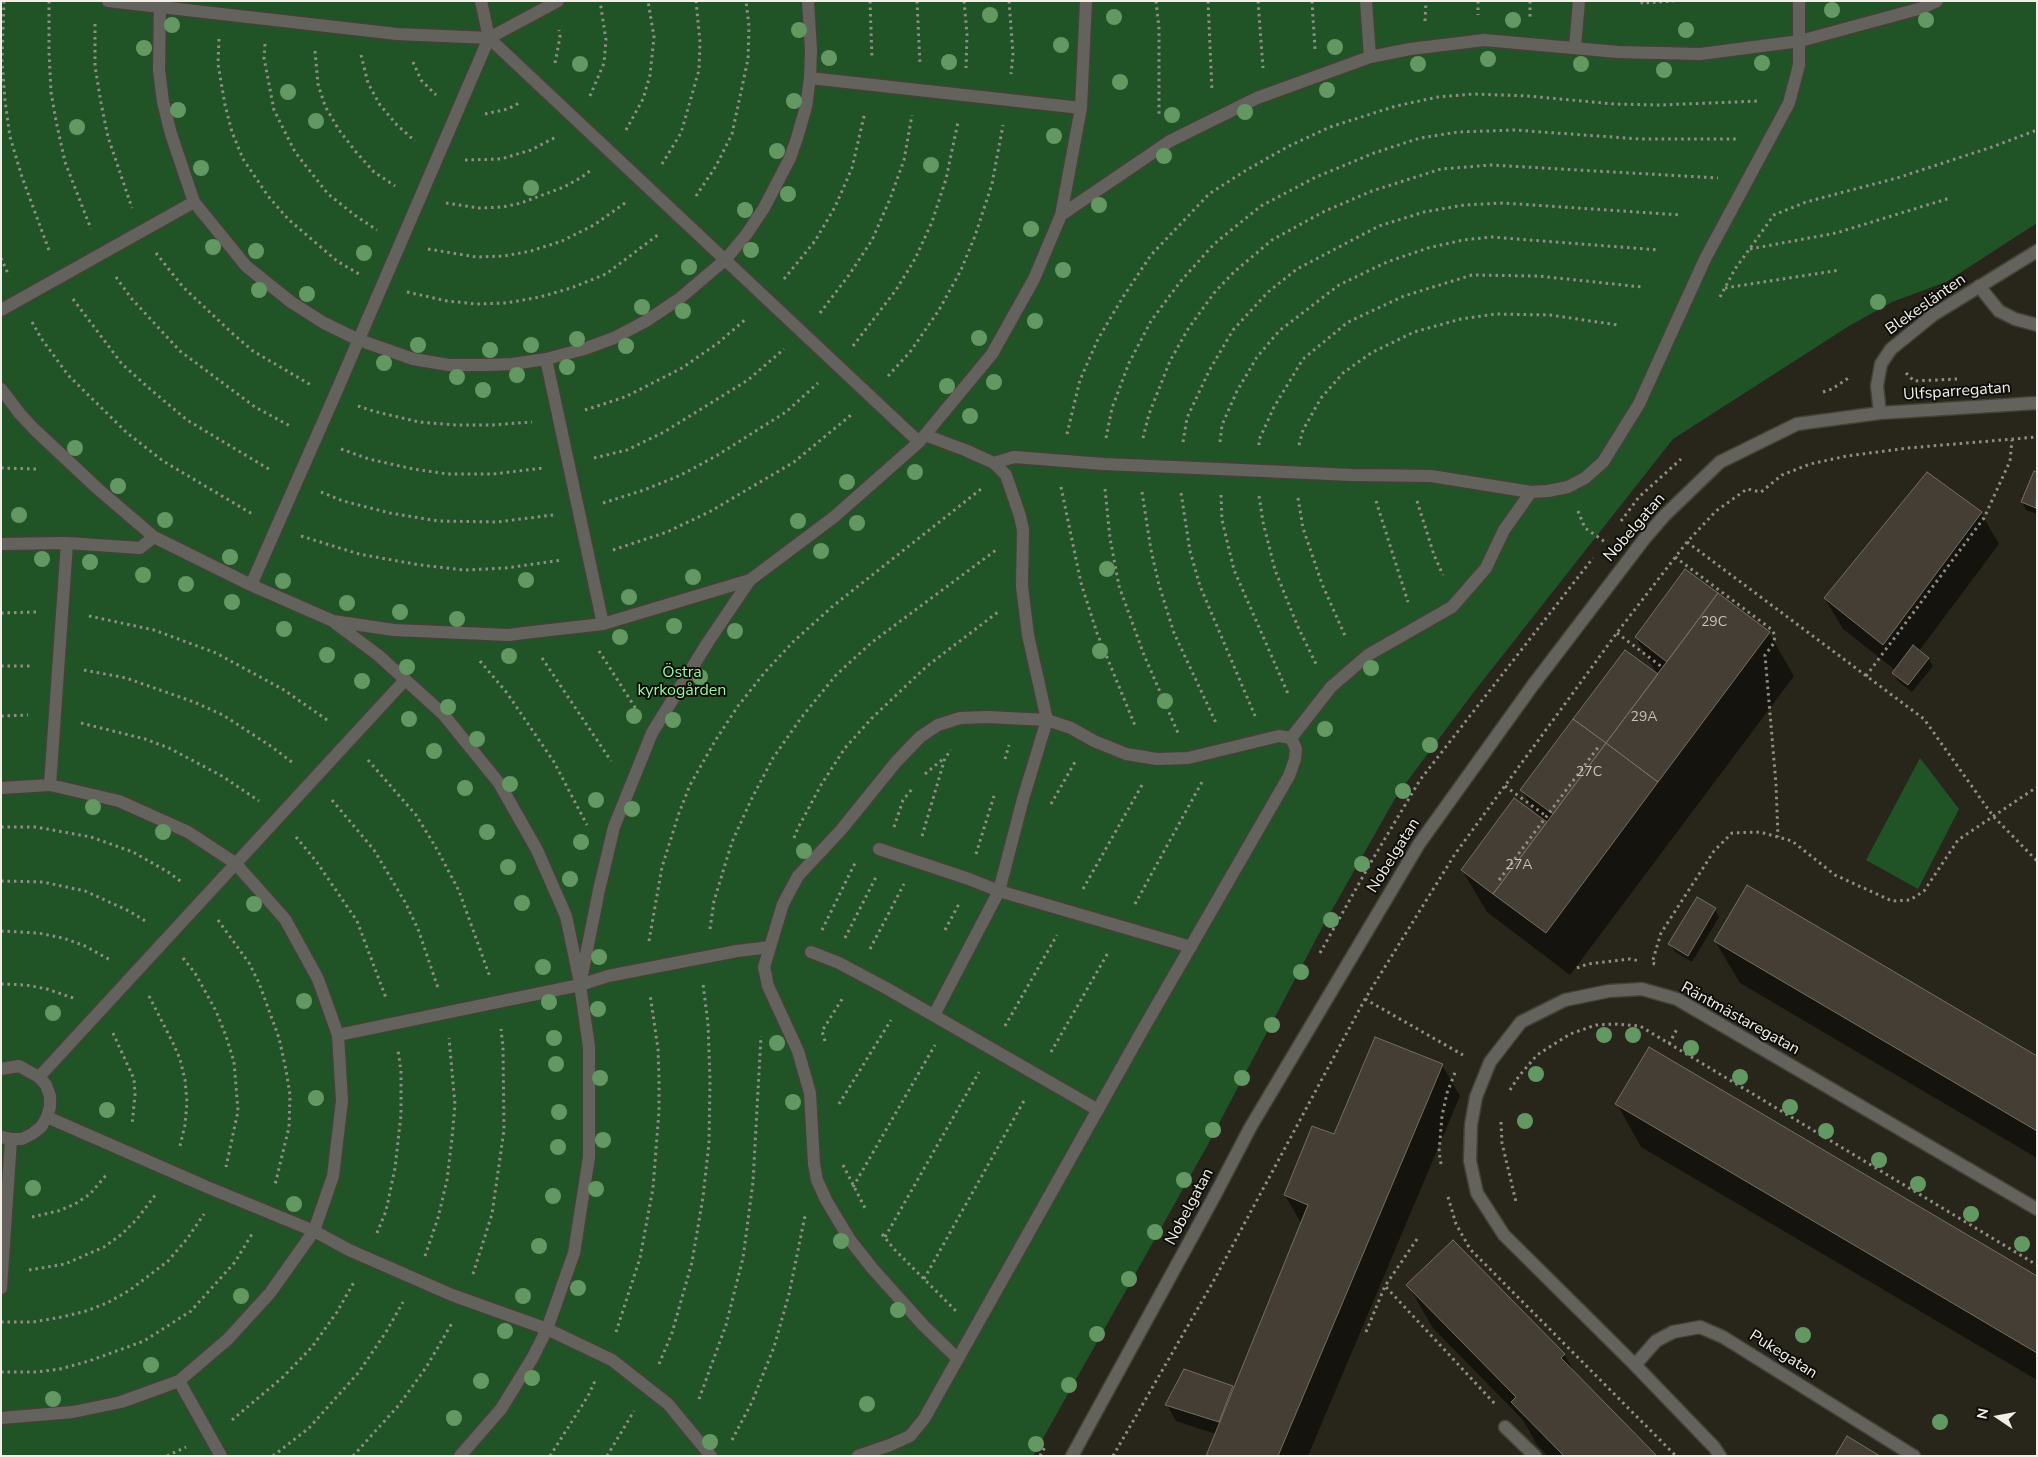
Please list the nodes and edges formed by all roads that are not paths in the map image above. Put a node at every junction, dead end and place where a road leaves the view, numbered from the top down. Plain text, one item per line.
1 (108, 1) edge
2 (481, 1) edge
3 (558, 1) edge
4 (808, 1) edge
5 (1086, 1) edge
6 (1366, 1) edge
7 (1579, 1) edge
8 (1799, 1) edge
9 (1937, 1) edge
10 (159, 4) edge
11 (489, 38) junction
12 (1800, 41) junction
13 (1575, 47) junction
14 (1370, 57) junction
15 (810, 78) junction
16 (1081, 108) junction
17 (194, 202) junction
18 (1061, 214) junction
19 (2037, 251) edge
20 (725, 260) junction
21 (1979, 286) junction
22 (1, 310) edge
23 (2037, 325) edge
24 (359, 340) junction
25 (546, 359) junction
26 (1, 389) edge
27 (2037, 403) edge
28 (1880, 413) junction
29 (922, 439) junction
30 (994, 463) junction
31 (1531, 492) junction
32 (154, 537) junction
33 (67, 543) junction
34 (1, 544) edge
35 (750, 580) junction
36 (250, 585) junction
37 (333, 621) junction
38 (603, 624) junction
39 (405, 680) junction
40 (1047, 720) junction
41 (1291, 738) junction
42 (50, 785) junction
43 (1, 788) edge
44 (884, 850) road end
45 (235, 863) junction
46 (999, 891) junction
47 (770, 947) junction
48 (1191, 947) junction
49 (811, 952) road end
50 (580, 985) junction
51 (934, 1015) junction
52 (338, 1035) junction
53 (1, 1069) edge
54 (39, 1077) junction
55 (1098, 1110) junction
56 (47, 1117) junction
57 (6, 1138) edge
58 (2037, 1209) edge
59 (314, 1231) junction
60 (1, 1288) edge
61 (547, 1329) junction
62 (958, 1359) junction
63 (1635, 1365) junction
64 (179, 1381) junction
65 (1, 1418) edge
66 (1505, 1427) road end
67 (221, 1456) edge
68 (460, 1456) edge
69 (711, 1456) edge
70 (858, 1456) edge
71 (1072, 1456) edge
72 (1535, 1456) edge
73 (1720, 1456) edge
74 (1914, 1456) edge

1 - 10 street
2 - 11 street
3 - 11 street
4 - 15 street
5 - 16 street
6 - 14 street
7 - 13 street
8 - 12 street
9 - 12 street
10 - 11 street
10 - 17 street
11 - 20 street
11 - 24 street
12 - 13 street
12 - 31 street
13 - 14 street
14 - 18 street
15 - 16 street
15 - 20 street
16 - 18 street
17 - 22 street
17 - 24 street
18 - 29 street
19 - 21 street, Blekeslänten
20 - 25 street
20 - 29 street
21 - 23 street
21 - 28 street, Blekeslänten
24 - 25 street
24 - 36 street
25 - 38 street
26 - 32 street
27 - 28 street, Ulfsparregatan
28 - 71 street, Nobelgatan
29 - 30 street
29 - 35 street
30 - 31 street
30 - 40 street
31 - 41 street
32 - 33 street
32 - 36 street
33 - 34 street
33 - 42 street
35 - 38 street
35 - 50 street
36 - 37 street
37 - 38 street
37 - 39 street
39 - 45 street
39 - 50 street
40 - 41 street
40 - 46 street
40 - 47 street
41 - 48 street
42 - 43 street
42 - 45 street
44 - 46 street
45 - 52 street
45 - 54 street
46 - 48 street
46 - 51 street
47 - 50 street
47 - 62 street
48 - 55 street
49 - 51 street
50 - 52 street
50 - 61 street
51 - 55 street
52 - 59 street
53 - 54 street
54 - 56 street
55 - 62 street
56 - 57 street
56 - 59 street
57 - 60 street
58 - 63 street, Räntmästaregatan
59 - 61 street
59 - 64 street
61 - 68 street
61 - 69 street
62 - 70 street
63 - 73 street, Räntmästaregatan
63 - 74 street, Pukegatan
64 - 65 street
64 - 67 street
66 - 72 street

